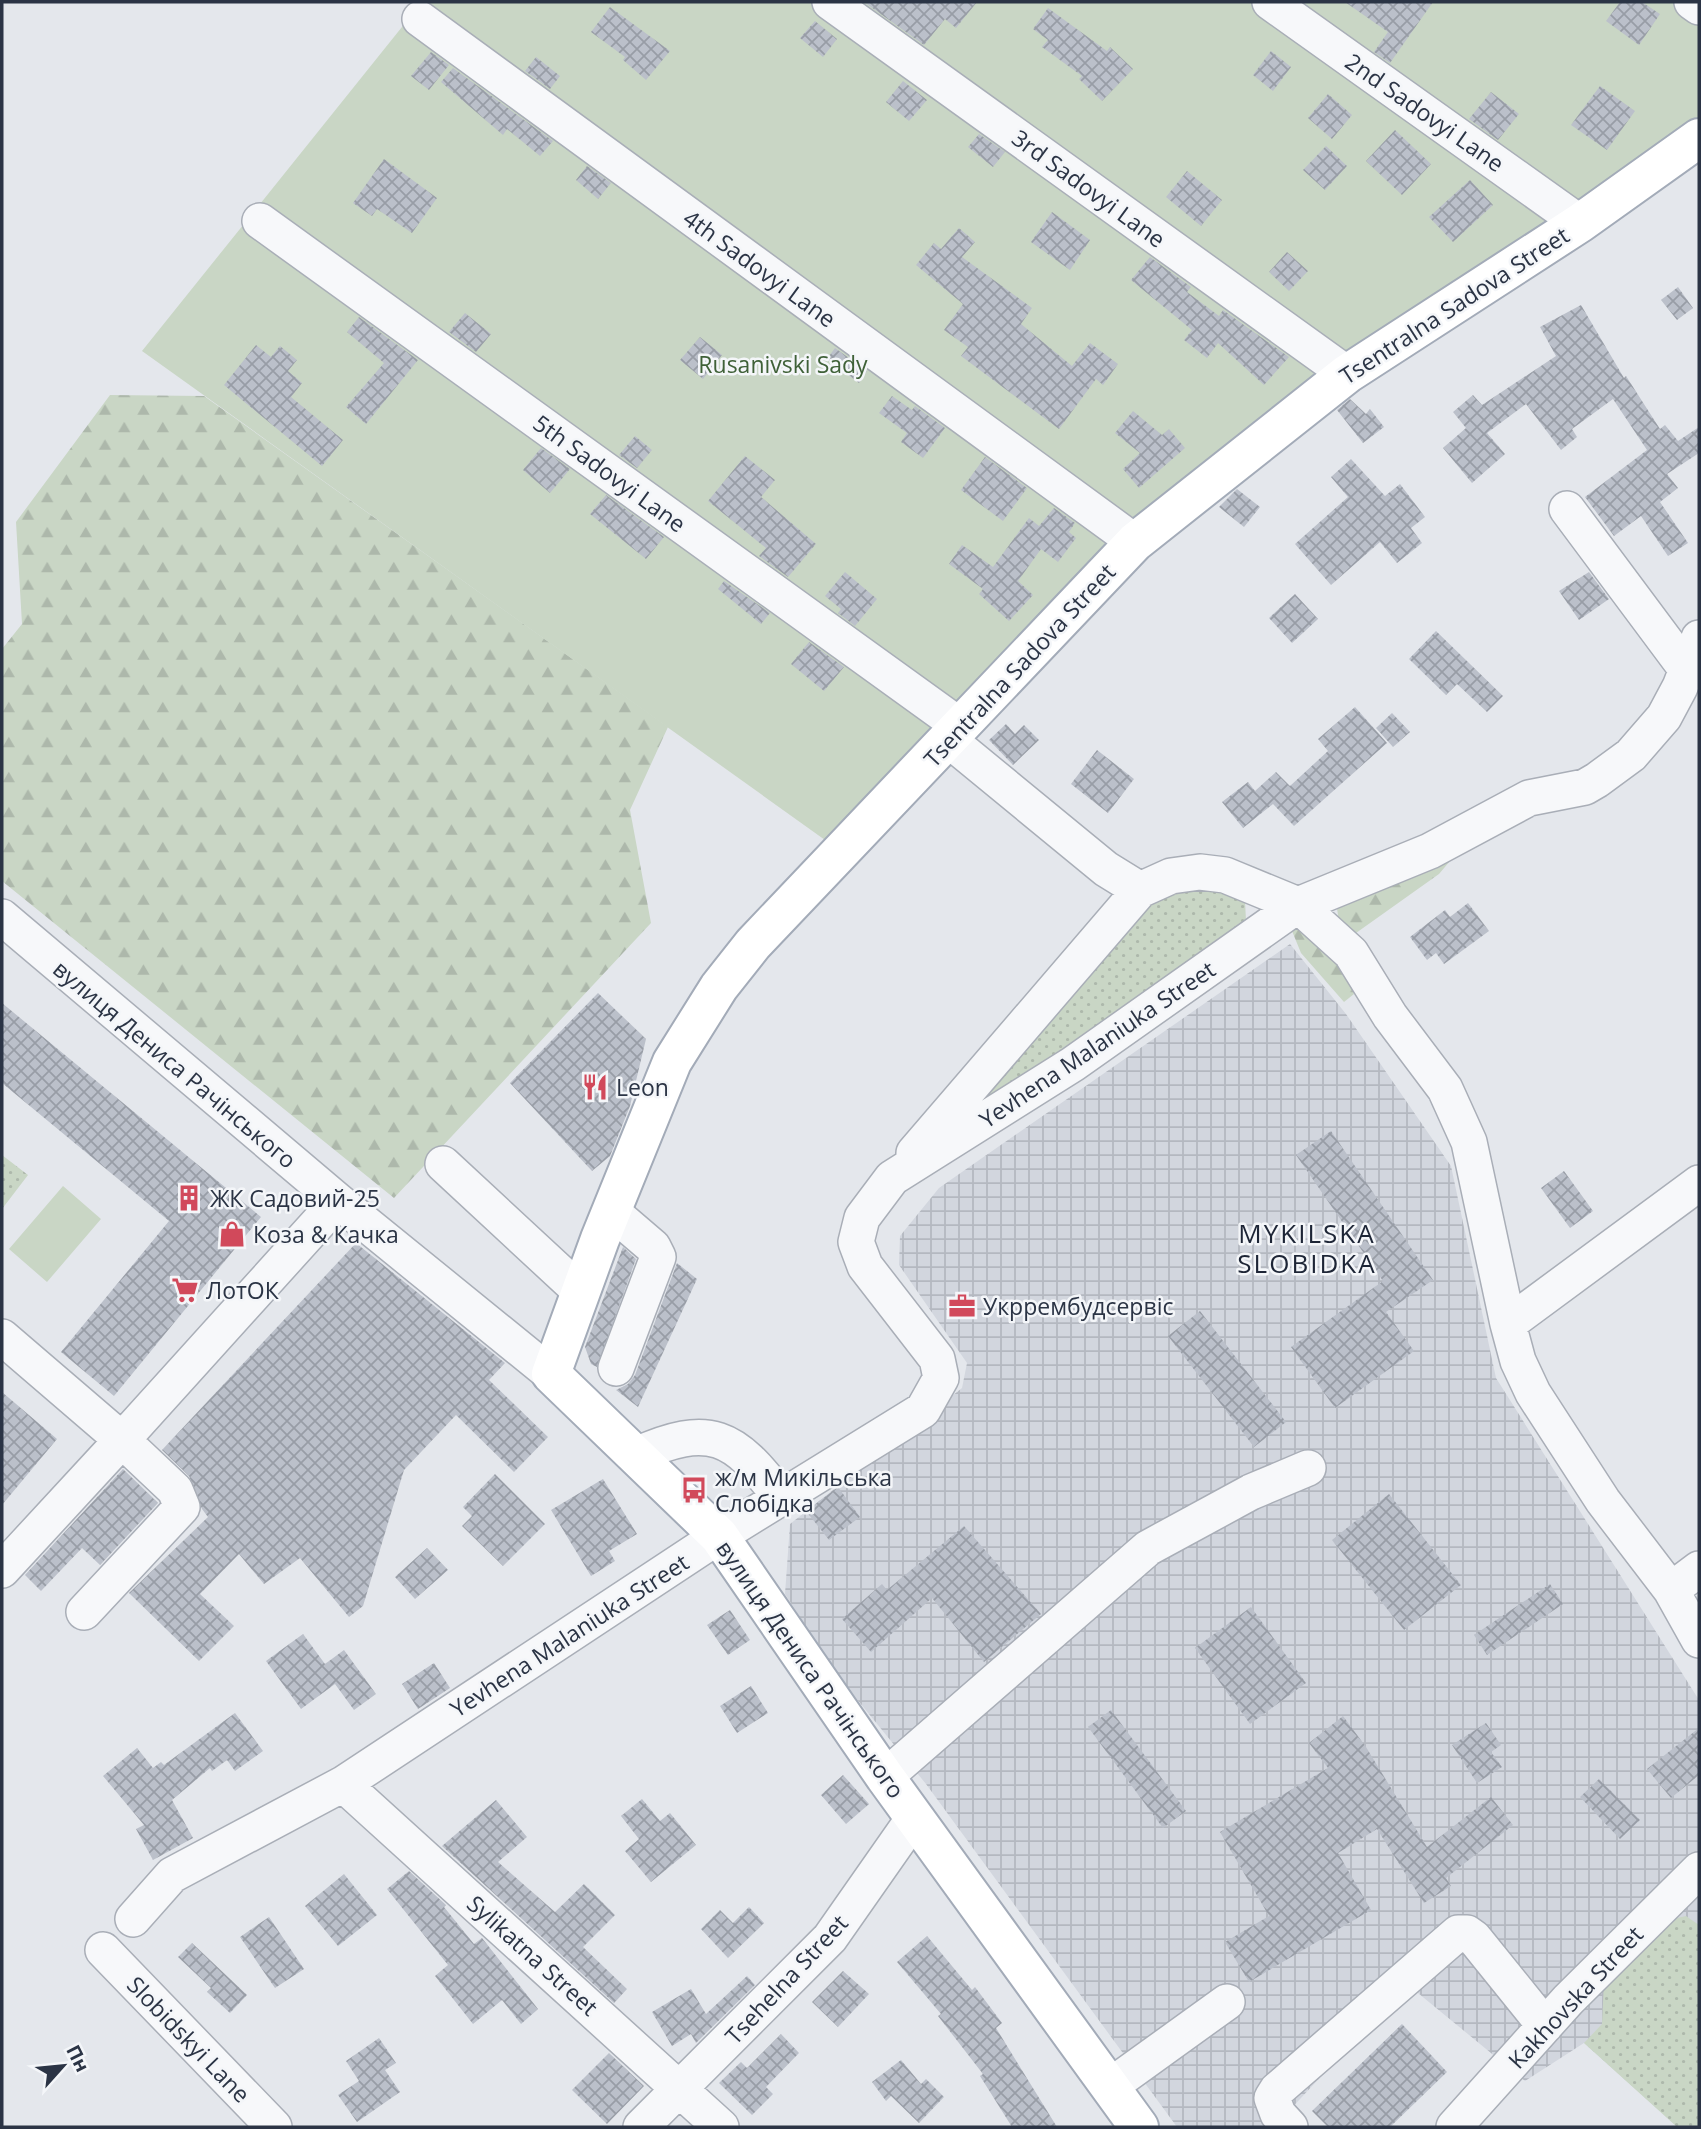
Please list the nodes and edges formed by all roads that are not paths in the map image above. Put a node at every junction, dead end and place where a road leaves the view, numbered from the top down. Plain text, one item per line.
1 (830, 2) edge
2 (1270, 2) edge
3 (1692, 2) edge
4 (1699, 7) edge
5 (420, 19) dead end
6 (1699, 138) edge
7 (260, 221) dead end
8 (1580, 223) junction
9 (1347, 374) junction
10 (1567, 509) dead end
11 (1135, 542) junction
12 (1693, 654) edge
13 (954, 733) junction
14 (1140, 890) junction
15 (1298, 905) junction
16 (2, 917) edge
17 (443, 1164) dead end
18 (892, 1178) junction
19 (1699, 1183) edge
20 (338, 1201) junction
21 (611, 1211) junction
22 (581, 1292) junction
23 (1508, 1324) junction
24 (2, 1337) edge
25 (616, 1368) dead end
26 (551, 1374) junction
27 (122, 1440) junction
28 (636, 1455) junction
29 (1308, 1468) dead end
30 (781, 1498) junction
31 (719, 1536) junction
32 (1699, 1569) edge
33 (2, 1570) edge
34 (1671, 1590) junction
35 (84, 1612) dead end
36 (1699, 1640) edge
37 (886, 1777) junction
38 (343, 1784) junction
39 (914, 1818) junction
40 (1691, 1890) edge
41 (133, 1919) dead end
42 (103, 1950) dead end
43 (1227, 2002) dead end
44 (1545, 2026) junction
45 (1109, 2087) junction
46 (681, 2088) junction
47 (274, 2127) edge
48 (641, 2127) edge
49 (721, 2127) edge
50 (1139, 2127) edge
51 (1290, 2127) edge
52 (1454, 2127) edge

1 - 9 street, 3rd Sadovyi Lane
2 - 8 street, 2nd Sadovyi Lane
3 - 4 street
5 - 11 street, 4th Sadovyi Lane
6 - 8 main road, Tsentralna Sadova Street
7 - 13 street, 5th Sadovyi Lane
8 - 9 main road, Tsentralna Sadova Street
9 - 11 main road, Tsentralna Sadova Street
10 - 12 street
11 - 13 main road, Tsentralna Sadova Street
12 - 15 street, Yevhena Malaniuka Street
13 - 14 street
13 - 21 main road, Tsentralna Sadova Street
14 - 15 street, Yevhena Malaniuka Street
14 - 18 street, Yevhena Malaniuka Street
15 - 18 street, Yevhena Malaniuka Street
15 - 23 street
16 - 20 street, вулиця Дениса Рачінського
17 - 22 street
18 - 30 street, Yevhena Malaniuka Street
19 - 23 street
20 - 26 street, вулиця Дениса Рачінського
20 - 27 street
21 - 22 main road, Tsentralna Sadova Street
21 - 25 street
22 - 26 main road, Tsentralna Sadova Street
23 - 34 street
24 - 27 street
26 - 28 main road, вулиця Дениса Рачінського
27 - 33 street
27 - 35 street
28 - 30 street
28 - 31 main road, вулиця Дениса Рачінського
29 - 37 street
30 - 31 street, Yevhena Malaniuka Street
31 - 37 main road, вулиця Дениса Рачінського
31 - 38 street, Yevhena Malaniuka Street
32 - 34 street
34 - 36 street
37 - 39 main road, вулиця Дениса Рачінського
38 - 41 street, Yevhena Malaniuka Street
38 - 46 street, Sylikatna Street
39 - 45 main road, вулиця Дениса Рачінського
39 - 46 street, Tsehelna Street
40 - 44 street, Kakhovska Street
42 - 47 street, Slobidskyi Lane
43 - 45 street
44 - 51 street
44 - 52 street, Kakhovska Street
45 - 50 main road, вулиця Дениса Рачінського
46 - 48 street, Tsehelna Street
46 - 49 street, Sylikatna Street

